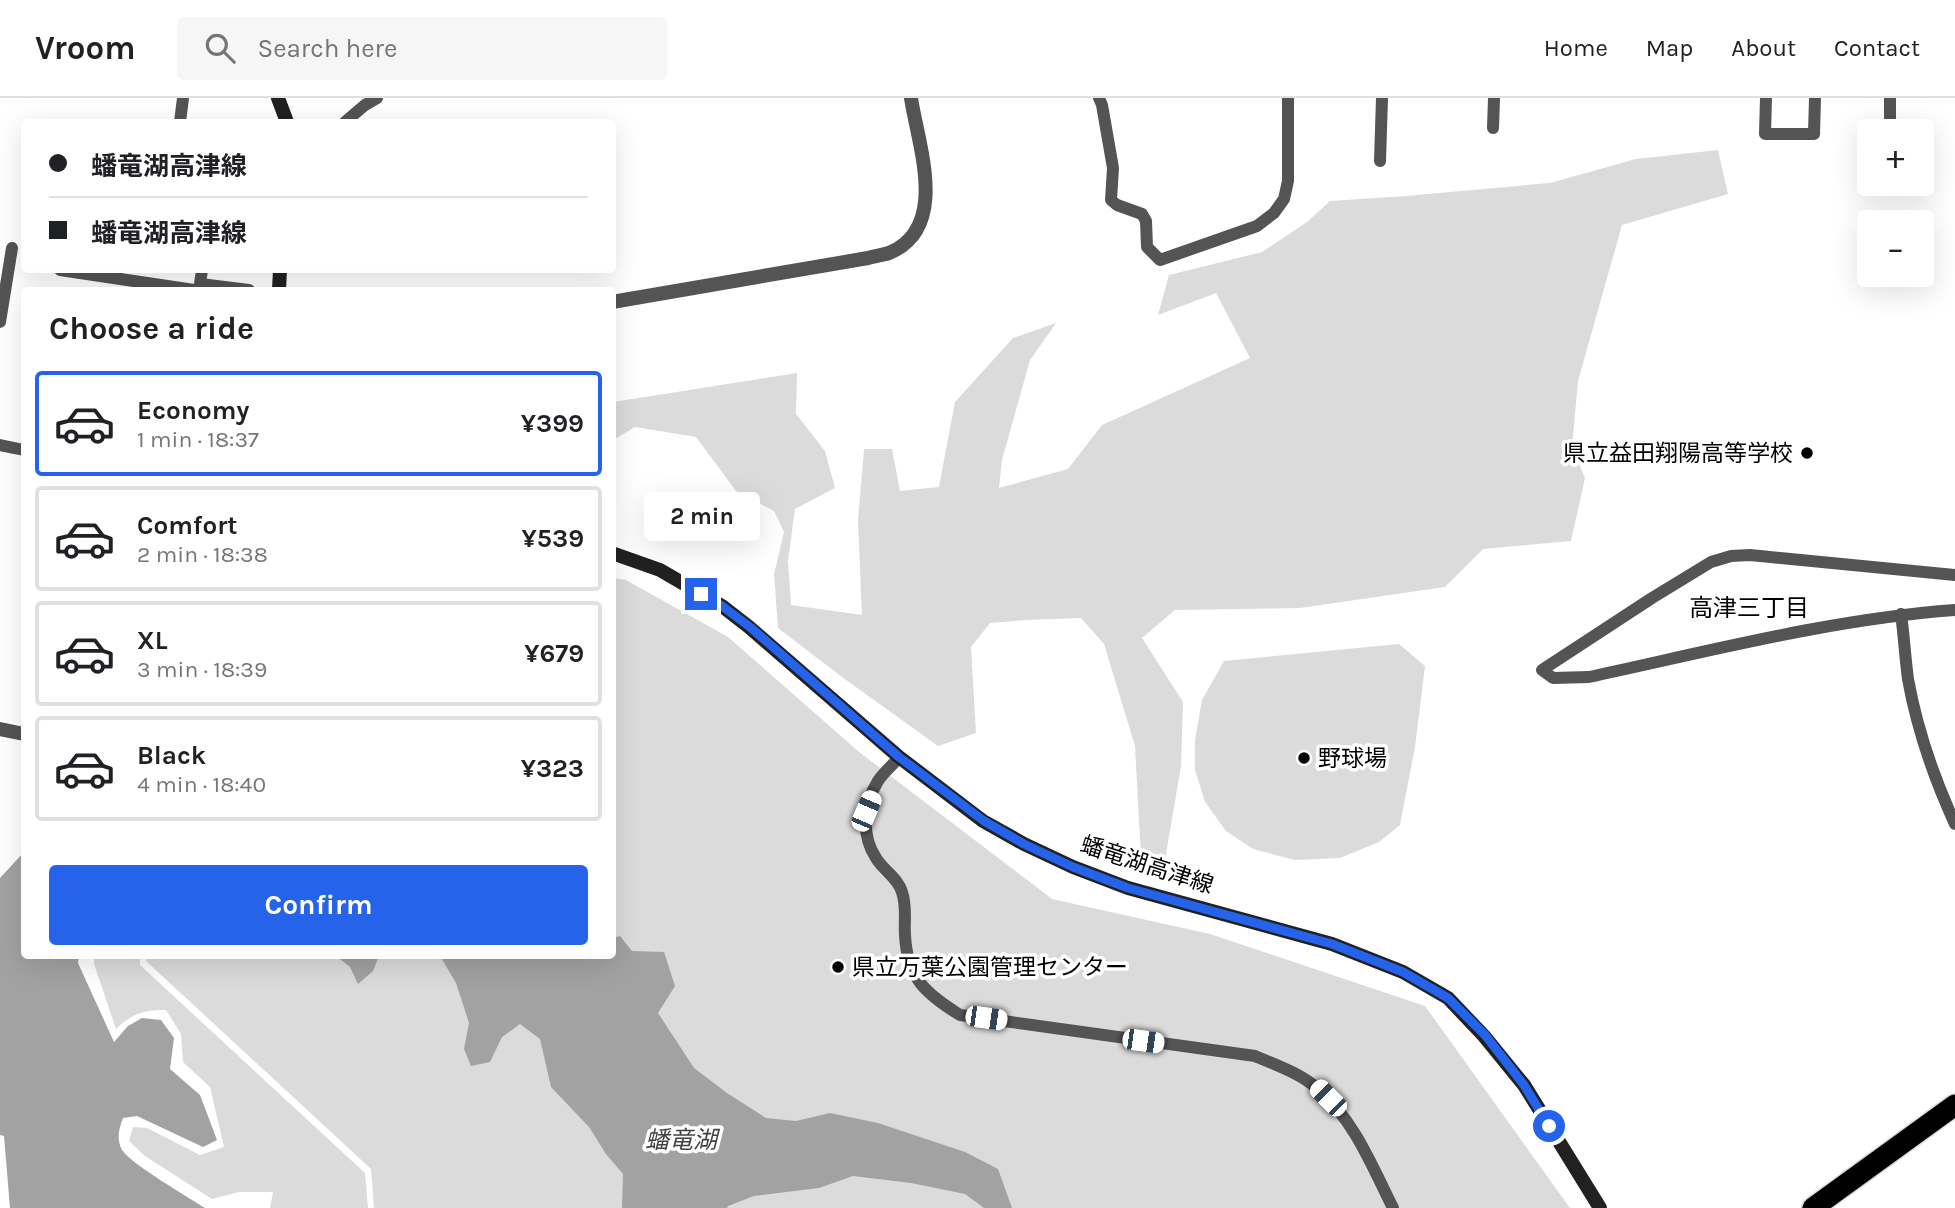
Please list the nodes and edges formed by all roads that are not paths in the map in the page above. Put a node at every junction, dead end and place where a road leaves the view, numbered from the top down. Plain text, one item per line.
1 (183, 98) edge
2 (278, 98) edge
3 (377, 98) edge
4 (911, 98) edge
5 (1099, 98) edge
6 (1288, 98) edge
7 (1382, 98) edge
8 (1494, 98) edge
9 (1766, 98) edge
10 (1815, 98) edge
11 (1890, 98) edge
12 (180, 119) edge
13 (285, 119) edge
14 (349, 119) edge
15 (1890, 119) edge
16 (1493, 128) dead end
17 (1380, 162) dead end
18 (12, 248) dead end
19 (83, 273) edge
20 (188, 287) edge
21 (616, 301) edge
22 (0, 322) edge
23 (0, 445) edge
24 (21, 449) edge
25 (616, 554) edge
26 (1955, 575) edge
27 (1955, 610) edge
28 (1901, 614) junction
29 (0, 729) edge
30 (21, 733) edge
31 (899, 757) junction
32 (1954, 818) edge
33 (1955, 1105) edge
34 (1955, 1116) edge
35 (1393, 1208) edge
36 (1600, 1208) edge
37 (1813, 1208) edge
38 (1828, 1208) edge

1 - 12 street
2 - 13 main road
3 - 14 street
4 - 21 street
5 - 6 street
7 - 17 street
8 - 16 street
9 - 10 street
11 - 15 street
18 - 22 street
19 - 20 street
23 - 24 street
25 - 31 main road, 蟠竜湖高津線
26 - 28 street
27 - 28 street
28 - 32 street
29 - 30 street
31 - 35 street
31 - 36 main road, 蟠竜湖高津線
33 - 37 highway
34 - 38 highway

